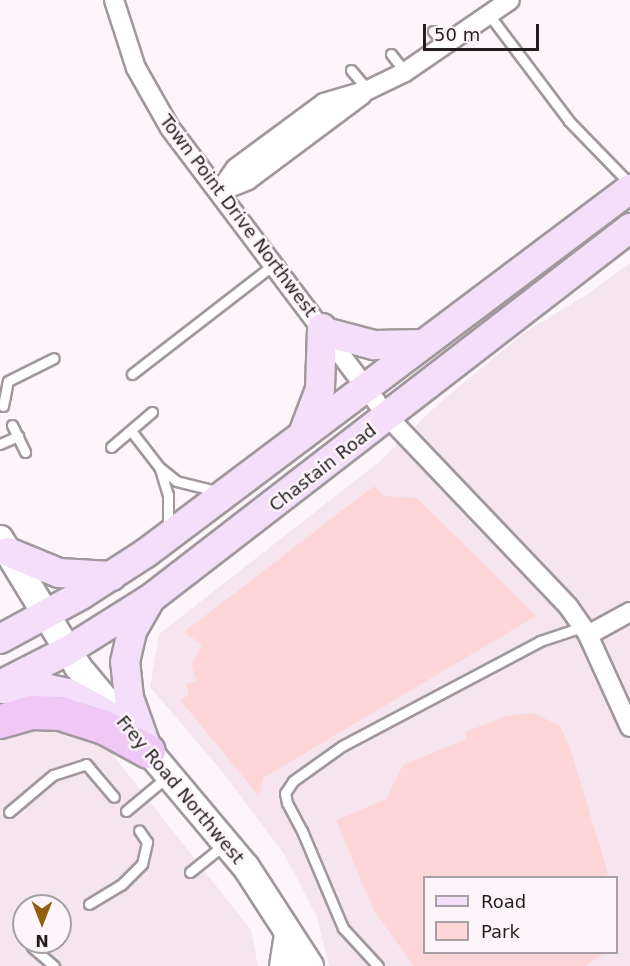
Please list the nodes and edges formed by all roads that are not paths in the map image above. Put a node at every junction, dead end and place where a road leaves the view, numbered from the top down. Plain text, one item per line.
1 (114, 0) edge
2 (510, 0) edge
3 (490, 16) junction
4 (433, 31) dead end
5 (446, 47) junction
6 (391, 54) dead end
7 (351, 70) dead end
8 (405, 72) junction
9 (368, 90) junction
10 (630, 187) edge
11 (219, 192) junction
12 (630, 228) edge
13 (273, 265) junction
14 (323, 330) junction
15 (423, 344) junction
16 (54, 357) dead end
17 (132, 374) dead end
18 (367, 388) junction
19 (3, 406) dead end
20 (152, 412) dead end
21 (388, 417) junction
22 (12, 425) dead end
23 (132, 432) junction
24 (18, 436) junction
25 (301, 436) junction
26 (0, 444) edge
27 (111, 447) dead end
28 (26, 453) dead end
29 (159, 467) junction
30 (231, 490) junction
31 (167, 538) junction
32 (4, 546) edge
33 (112, 576) junction
34 (150, 599) junction
35 (630, 612) edge
36 (46, 616) junction
37 (585, 631) junction
38 (0, 639) edge
39 (67, 651) junction
40 (0, 685) edge
41 (0, 690) edge
42 (0, 721) edge
43 (123, 723) junction
44 (630, 727) edge
45 (158, 763) junction
46 (114, 797) dead end
47 (126, 811) dead end
48 (9, 812) dead end
49 (140, 830) dead end
50 (226, 844) junction
51 (190, 872) dead end
52 (89, 904) dead end
53 (288, 933) junction
54 (40, 954) edge
55 (54, 966) edge
56 (283, 966) edge
57 (310, 966) edge
58 (378, 966) edge

1 - 11 street, Town Point Drive Northwest
2 - 3 street
3 - 5 street
3 - 10 lane
4 - 5 lane
5 - 8 street
6 - 8 lane
7 - 9 lane
8 - 9 street
9 - 11 street
10 - 15 main road, Chastain Road
11 - 13 street, Town Point Drive Northwest
12 - 21 main road, Chastain Road
13 - 14 street, Town Point Drive Northwest
13 - 17 lane
14 - 15 main road
14 - 18 street, Town Point Drive Northwest
14 - 25 main road
15 - 18 main road, Chastain Road
16 - 19 lane
18 - 21 street, Town Point Drive Northwest
18 - 25 main road, Chastain Road
20 - 23 lane
21 - 34 main road, Chastain Road
21 - 37 street, Town Point Drive Northwest
22 - 24 lane
23 - 27 lane
23 - 29 lane
24 - 26 lane
24 - 28 lane
25 - 30 main road, Chastain Road
29 - 30 lane
29 - 31 lane
30 - 31 main road, Chastain Road
31 - 33 main road, Chastain Road
32 - 33 main road
32 - 36 main road, Frey Road Northwest
33 - 36 main road, Chastain Road
34 - 39 main road, Chastain Road
34 - 45 main road
35 - 37 street
36 - 38 main road, Chastain Road
36 - 39 main road, Frey Road Northwest
37 - 44 street, Town Point Drive Northwest
37 - 58 lane
39 - 40 main road, Chastain Road
39 - 43 main road, Frey Road Northwest
41 - 43 main road
42 - 45 highway
43 - 45 main road, Frey Road Northwest
45 - 47 lane
45 - 50 main road, Frey Road Northwest
46 - 48 lane
49 - 52 lane
50 - 51 lane
50 - 53 main road, Frey Road Northwest
53 - 56 main road
53 - 57 main road, Frey Road Northwest
54 - 55 lane

